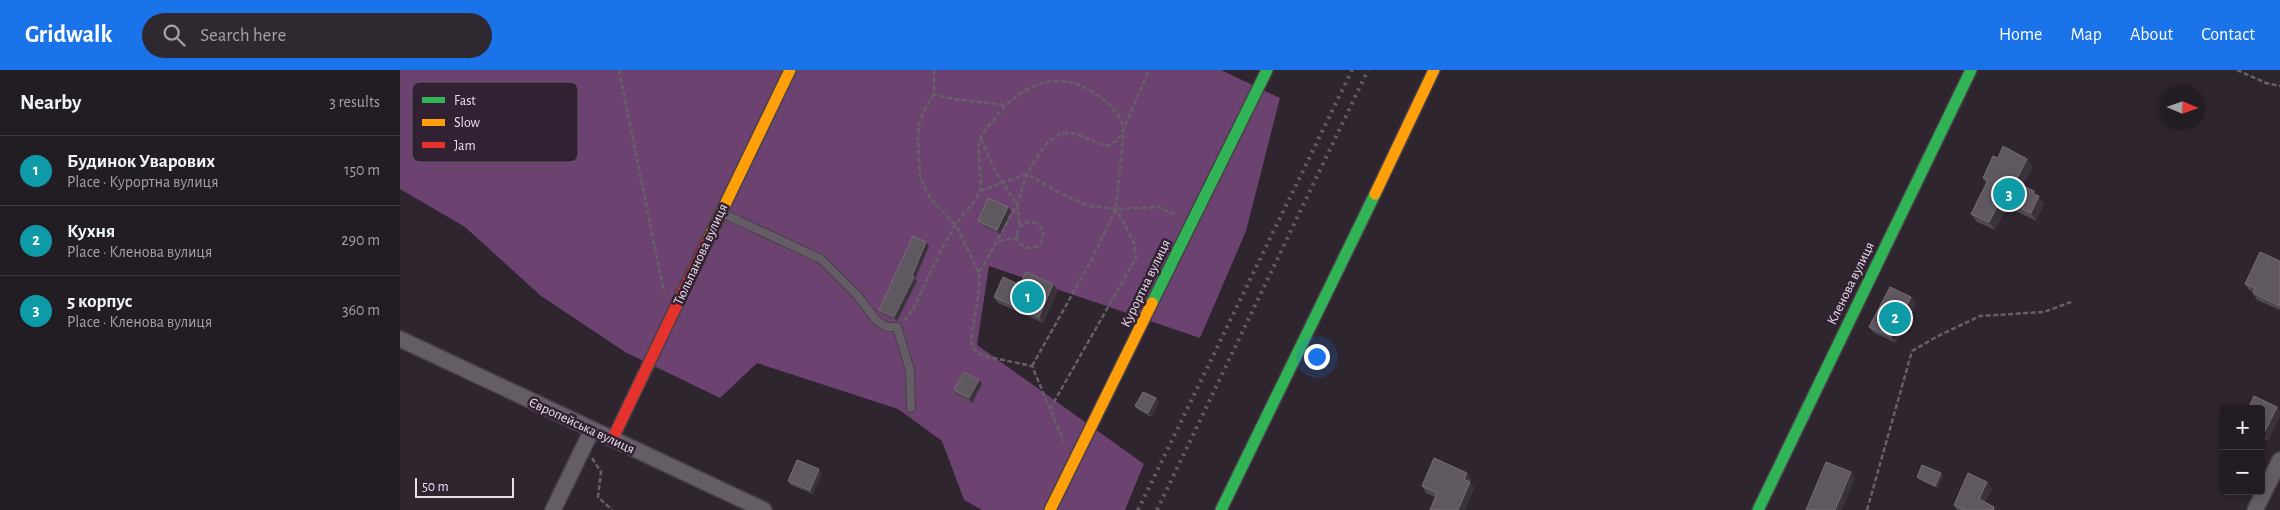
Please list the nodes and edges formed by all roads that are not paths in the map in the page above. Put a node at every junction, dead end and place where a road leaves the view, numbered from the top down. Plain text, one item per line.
1 (790, 70) edge
2 (1266, 70) edge
3 (1434, 70) edge
4 (1971, 70) edge
5 (720, 212) junction
6 (400, 339) edge
7 (911, 408) dead end
8 (592, 430) junction
9 (612, 440) junction
10 (2280, 460) edge
11 (554, 510) edge
12 (764, 510) edge
13 (1050, 510) edge
14 (1221, 510) edge
15 (1758, 510) edge
16 (2255, 510) edge

1 - 5 street, Тюльпанова вулиця
2 - 13 street, Курортна вулиця
3 - 14 street
4 - 15 street, Кленова вулиця
5 - 7 lane
5 - 9 street, Тюльпанова вулиця
6 - 8 street, Європейська вулиця
8 - 9 street, Європейська вулиця
8 - 11 street
9 - 12 street, Європейська вулиця
10 - 16 street

